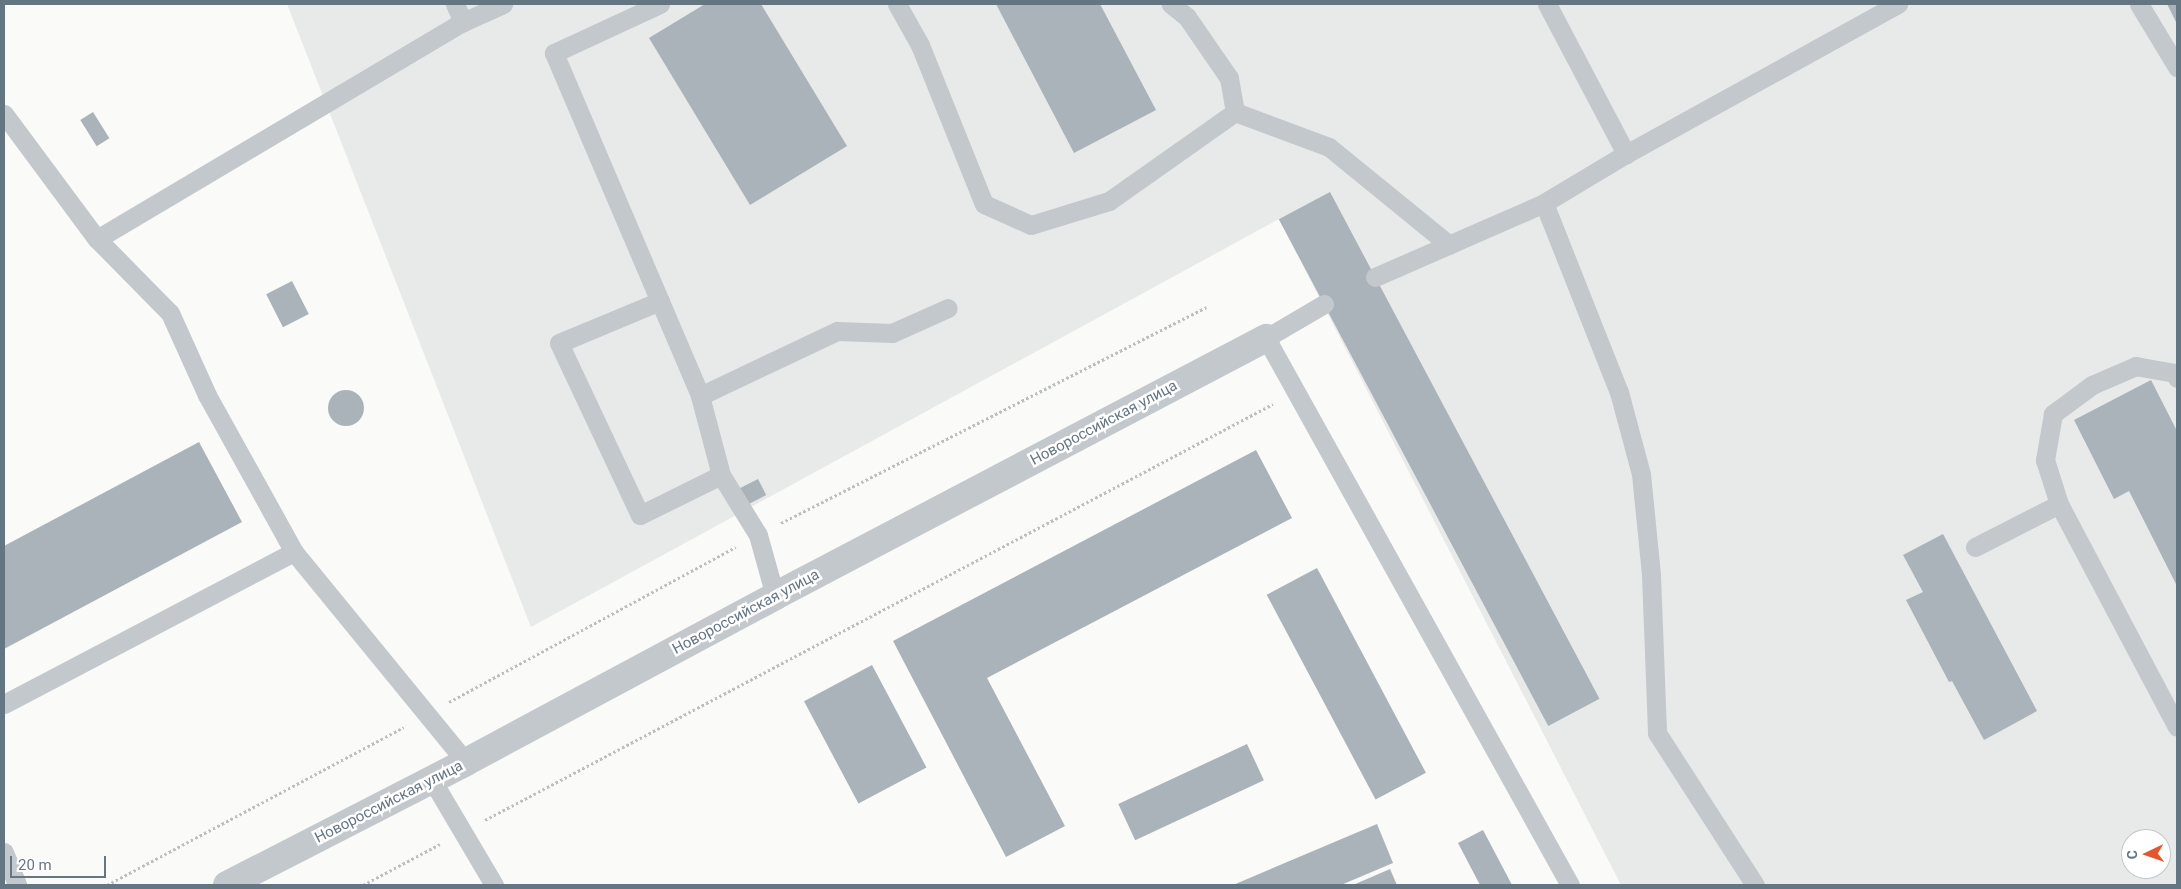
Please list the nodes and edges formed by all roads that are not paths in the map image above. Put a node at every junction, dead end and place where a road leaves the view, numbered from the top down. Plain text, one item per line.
1 (455, 4) edge
2 (503, 4) edge
3 (660, 4) edge
4 (897, 4) edge
5 (1171, 4) edge
6 (1547, 4) edge
7 (1898, 4) edge
8 (2139, 4) edge
9 (464, 22) junction
10 (2177, 67) edge
11 (1236, 112) junction
12 (4, 114) edge
13 (1626, 154) junction
14 (1544, 203) junction
15 (96, 239) junction
16 (1449, 246) junction
17 (1375, 277) dead end
18 (660, 301) junction
19 (1324, 304) dead end
20 (948, 308) dead end
21 (1266, 338) junction
22 (2177, 378) edge
23 (700, 396) junction
24 (721, 475) junction
25 (2059, 504) junction
26 (1975, 547) dead end
27 (294, 552) junction
28 (775, 596) junction
29 (4, 704) edge
30 (2177, 727) edge
31 (466, 762) junction
32 (432, 780) junction
33 (4, 852) edge
34 (17, 885) edge
35 (227, 885) edge
36 (494, 885) edge
37 (1570, 885) edge
38 (1755, 885) edge

1 - 9 lane
2 - 9 lane
3 - 18 lane
4 - 11 lane
5 - 11 lane
6 - 13 lane
7 - 13 lane
8 - 10 lane
9 - 15 lane
11 - 16 lane
12 - 15 lane
13 - 14 lane
14 - 16 lane
14 - 38 lane
15 - 27 lane
16 - 17 lane
18 - 23 lane
18 - 24 lane
19 - 21 lane
20 - 23 lane
21 - 28 street, Новороссийская улица
21 - 37 lane
22 - 25 lane
23 - 24 lane
24 - 28 lane
25 - 26 lane
25 - 30 lane
27 - 29 lane
27 - 31 lane
28 - 31 street, Новороссийская улица
31 - 32 street, Новороссийская улица
32 - 35 street, Новороссийская улица
32 - 36 lane
33 - 34 lane

